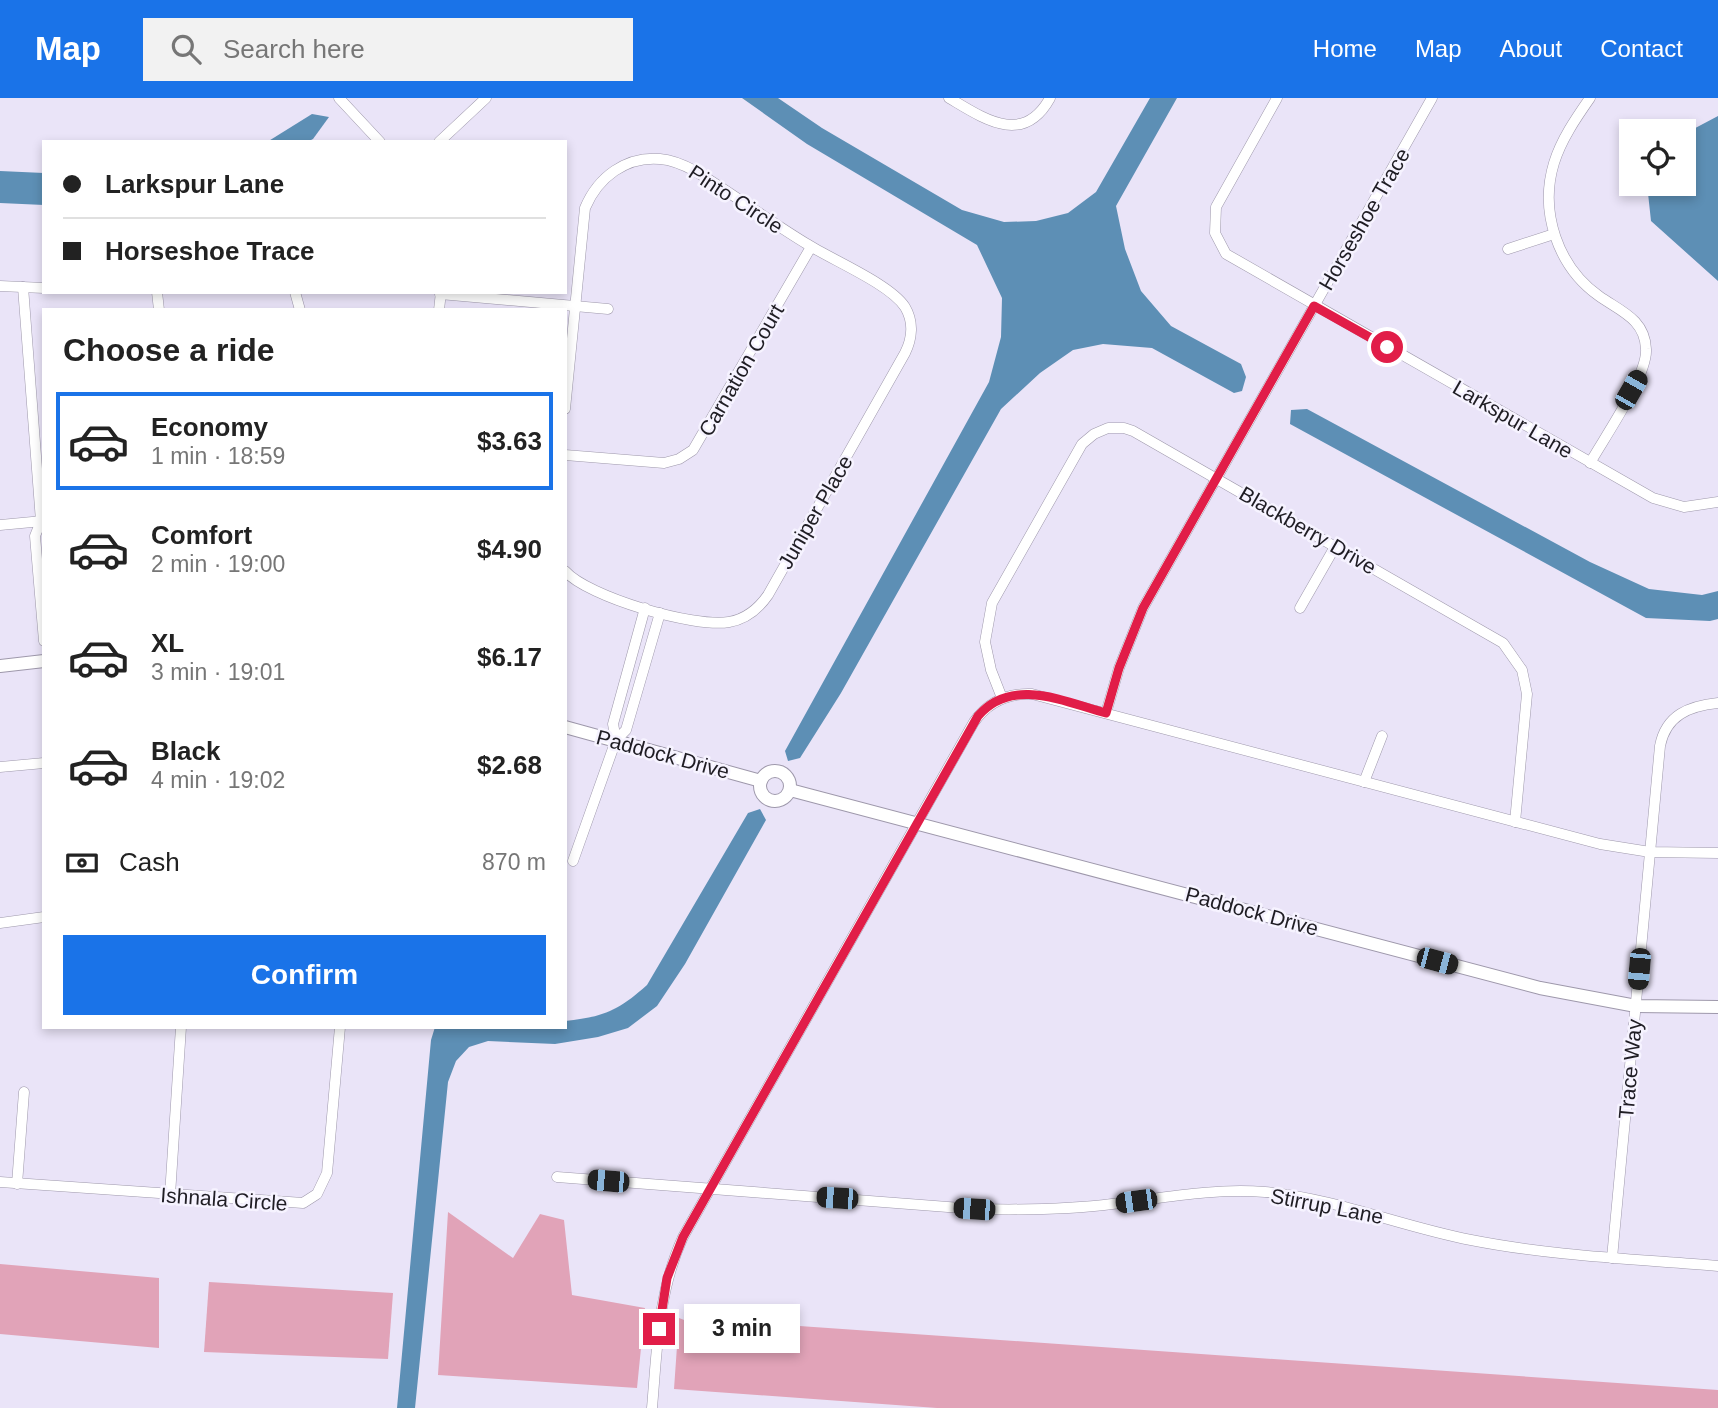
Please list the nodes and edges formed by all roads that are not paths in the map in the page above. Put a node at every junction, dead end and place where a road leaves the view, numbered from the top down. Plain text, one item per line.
1 (340, 98) edge
2 (486, 98) edge
3 (949, 98) edge
4 (1050, 98) edge
5 (1278, 98) edge
6 (1432, 98) edge
7 (1590, 98) edge
8 (378, 140) edge
9 (441, 140) edge
10 (1554, 234) junction
11 (811, 247) junction
12 (1508, 249) dead end
13 (0, 286) edge
14 (23, 287) junction
15 (42, 288) edge
16 (450, 294) edge
17 (575, 306) junction
18 (1314, 306) junction
19 (608, 309) dead end
20 (911, 323) joint
21 (567, 388) edge
22 (567, 455) edge
23 (1590, 463) junction
24 (1217, 478) junction
25 (1718, 502) edge
26 (42, 511) edge
27 (42, 523) edge
28 (42, 524) edge
29 (0, 525) edge
30 (1336, 545) junction
31 (567, 573) edge
32 (645, 608) junction
33 (1300, 608) dead end
34 (660, 613) junction
35 (42, 620) edge
36 (42, 661) edge
37 (0, 666) edge
38 (1002, 698) junction
39 (1718, 703) edge
40 (1106, 713) junction
41 (567, 728) edge
42 (1382, 736) dead end
43 (616, 740) junction
44 (42, 763) edge
45 (0, 767) edge
46 (761, 780) junction
47 (1364, 782) junction
48 (790, 790) junction
49 (918, 822) junction
50 (1515, 822) junction
51 (1650, 852) junction
52 (1718, 853) edge
53 (573, 861) dead end
54 (42, 917) edge
55 (0, 923) edge
56 (1636, 1006) junction
57 (1718, 1007) edge
58 (181, 1029) edge
59 (340, 1029) edge
60 (24, 1092) dead end
61 (557, 1177) dead end
62 (0, 1182) edge
63 (16, 1184) junction
64 (710, 1189) junction
65 (170, 1195) junction
66 (1612, 1258) junction
67 (1718, 1266) edge
68 (652, 1408) edge

1 - 8 street
2 - 9 street
3 - 4 street
5 - 18 street, Larkspur Lane
6 - 18 street, Horseshoe Trace
7 - 10 street
10 - 12 street
10 - 23 street
11 - 17 street, Pinto Circle
11 - 20 street, Pinto Circle
11 - 22 street, Carnation Court
13 - 14 street
14 - 15 street
14 - 26 street
16 - 17 street
17 - 19 street
17 - 21 street, Pinto Circle
18 - 23 street, Larkspur Lane
18 - 24 street, Horseshoe Trace
20 - 34 street, Juniper Place
23 - 25 street, Larkspur Lane
24 - 30 street, Blackberry Drive
24 - 38 street, Blackberry Drive
24 - 40 street, Horseshoe Trace
27 - 29 street
28 - 35 street
30 - 33 street
30 - 50 street, Blackberry Drive
31 - 32 street
32 - 34 street
32 - 43 street
34 - 43 street
36 - 37 street
38 - 40 street
38 - 49 street
39 - 51 street, Trace Way
40 - 47 street
41 - 43 street, Paddock Drive
42 - 47 street
43 - 46 street, Paddock Drive
43 - 53 street
44 - 45 street
46 - 48 street
46 - 48 street
47 - 50 street
48 - 49 street, Paddock Drive
49 - 56 street, Paddock Drive
49 - 64 street
50 - 51 street
51 - 52 street
51 - 56 street, Trace Way
54 - 55 street
56 - 57 street, Paddock Drive
56 - 66 street, Trace Way
58 - 65 street
59 - 65 street, Ishnala Circle
60 - 63 street
61 - 64 street, Stirrup Lane
62 - 63 street, Ishnala Circle
63 - 65 street, Ishnala Circle
64 - 66 street, Stirrup Lane
64 - 68 street
66 - 67 street, Stirrup Lane

